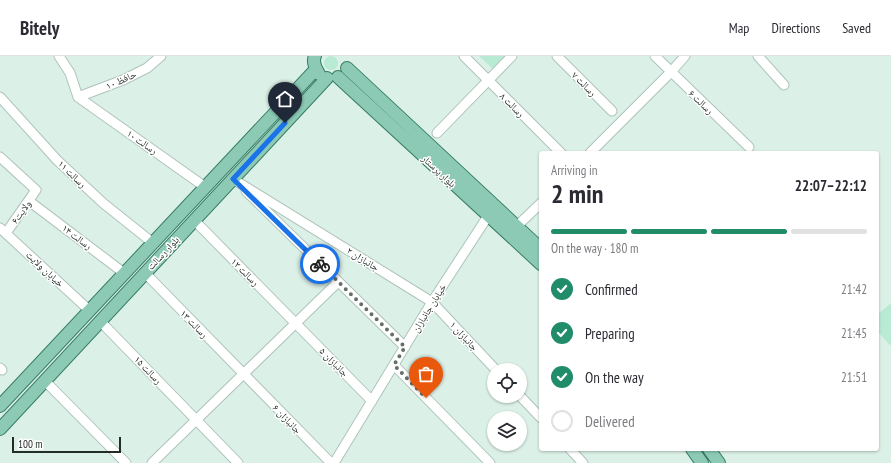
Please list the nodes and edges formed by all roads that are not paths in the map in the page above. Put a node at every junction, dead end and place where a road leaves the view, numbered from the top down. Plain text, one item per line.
1 (59, 56) edge
2 (161, 56) edge
3 (464, 56) edge
4 (512, 56) edge
5 (557, 56) edge
6 (655, 56) edge
7 (684, 56) edge
8 (758, 56) edge
9 (314, 60) edge
10 (347, 62) edge
11 (671, 72) junction
12 (332, 78) junction
13 (487, 80) junction
14 (784, 85) dead end
15 (0, 97) edge
16 (78, 97) junction
17 (612, 111) dead end
18 (437, 133) dead end
19 (749, 147) dead end
20 (559, 151) edge
21 (592, 151) edge
22 (0, 157) edge
23 (233, 179) junction
24 (205, 187) junction
25 (29, 201) junction
26 (539, 204) edge
27 (488, 216) junction
28 (194, 220) junction
29 (517, 226) junction
30 (3, 230) edge
31 (153, 243) junction
32 (539, 257) edge
33 (124, 273) junction
34 (145, 273) junction
35 (338, 282) junction
36 (432, 302) junction
37 (89, 310) junction
38 (100, 321) junction
39 (296, 323) junction
40 (405, 347) junction
41 (489, 363) edge
42 (394, 365) junction
43 (244, 374) junction
44 (45, 381) junction
45 (372, 401) junction
46 (527, 403) edge
47 (0, 406) edge
48 (539, 416) edge
49 (196, 420) junction
50 (0, 429) edge
51 (572, 451) edge
52 (693, 451) edge
53 (710, 451) edge
54 (126, 463) edge
55 (152, 463) edge
56 (238, 463) edge
57 (331, 463) edge
58 (334, 463) edge
59 (490, 463) edge
60 (583, 463) edge
61 (702, 463) edge
62 (719, 463) edge

1 - 16 street
2 - 16 street, حافظ ۱۰
3 - 13 street, رسالت ۸
4 - 13 street
5 - 17 street, رسالت ۷
6 - 11 street, رسالت ۶
7 - 11 street
8 - 14 street
9 - 12 main road, بلوار پرستار
9 - 24 main road, بلوار رسالت
10 - 12 main road, بلوار رسالت
10 - 29 main road, بلوار پرستار
11 - 19 street, رسالت ۶
11 - 21 street
12 - 23 main road, بلوار رسالت
12 - 27 main road, بلوار پرستار
13 - 18 street
13 - 20 street, رسالت ۸
15 - 31 street, رسالت ۱۱
16 - 24 street, رسالت ۱۰
22 - 25 street, ولایت۶
23 - 28 main road, بلوار رسالت
23 - 35 street
23 - 36 street, جانبازان ۲
24 - 31 main road, بلوار رسالت
25 - 30 street, ولایت۶
25 - 33 street, رسالت ۱۴
26 - 29 street
27 - 32 main road, بلوار پرستار
27 - 36 street, خیابان جانبازان
28 - 34 main road, بلوار رسالت
28 - 39 street, رسالت ۱۲
29 - 32 main road, بلوار پرستار
30 - 37 street, خیابان ولایت
31 - 33 main road, بلوار رسالت
33 - 37 main road, بلوار رسالت
34 - 38 main road, بلوار رسالت
34 - 43 street, رسالت ۱۳
35 - 39 street
35 - 40 street
36 - 40 street, خیابان جانبازان
36 - 41 street, جانبازان ۱
37 - 38 main road
37 - 47 main road, بلوار رسالت
38 - 44 main road, بلوار رسالت
38 - 49 street, رسالت ۱۵
39 - 43 street
39 - 45 street, جانبازان ۵
40 - 42 street, خیابان جانبازان
42 - 45 street, خیابان جانبازان
42 - 59 street
43 - 49 street
43 - 57 street, جانبازان ۶
44 - 50 main road, بلوار رسالت
44 - 54 street
45 - 58 street, خیابان جانبازان
46 - 48 street
49 - 55 street
49 - 56 street, رسالت ۱۵
51 - 60 street
52 - 61 main road
53 - 62 main road

